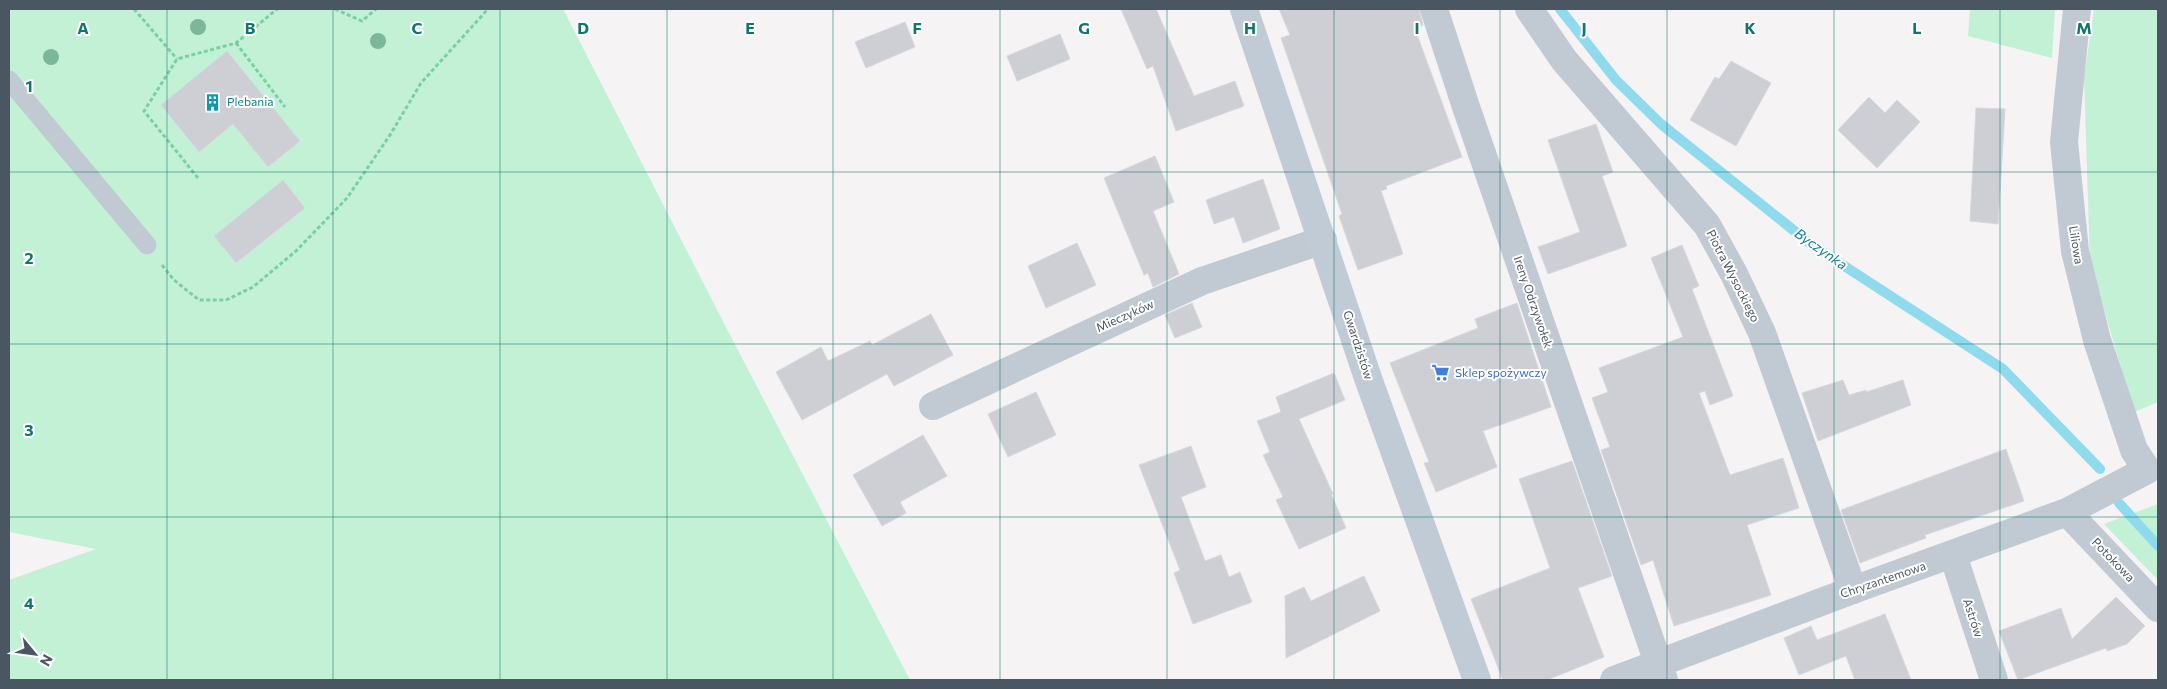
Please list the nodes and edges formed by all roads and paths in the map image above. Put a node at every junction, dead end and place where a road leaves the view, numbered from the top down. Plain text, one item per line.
1 (134, 9) edge
2 (277, 9) edge
3 (335, 9) edge
4 (376, 9) edge
5 (488, 9) edge
6 (1244, 9) edge
7 (1434, 9) edge
8 (1529, 9) edge
9 (2077, 9) edge
10 (236, 43) junction
11 (177, 59) junction
12 (9, 80) edge
13 (285, 106) dead end
14 (198, 178) dead end
15 (1323, 240) junction
16 (147, 246) joint
17 (933, 406) dead end
18 (2152, 467) edge
19 (2067, 512) junction
20 (1953, 555) junction
21 (1853, 590) junction
22 (2158, 608) edge
23 (1661, 672) edge
24 (1477, 680) edge
25 (1614, 680) edge
26 (1994, 680) edge

1 - 11 path
2 - 10 path
3 - 4 path
5 - 16 path
6 - 15 street, Gwardzistów
7 - 23 street, Ireny Odrzywołek
8 - 21 street, Piotra Wysockiego
9 - 18 street, Liliowa
10 - 11 path
10 - 13 path
11 - 14 path
12 - 16 lane
15 - 17 street, Mieczyków
15 - 24 street, Gwardzistów
18 - 19 street, Chryzantemowa
19 - 20 street, Chryzantemowa
19 - 22 street, Potokowa
20 - 21 street, Chryzantemowa
20 - 26 street, Astrów
21 - 23 street, Chryzantemowa
23 - 25 street, Chryzantemowa

